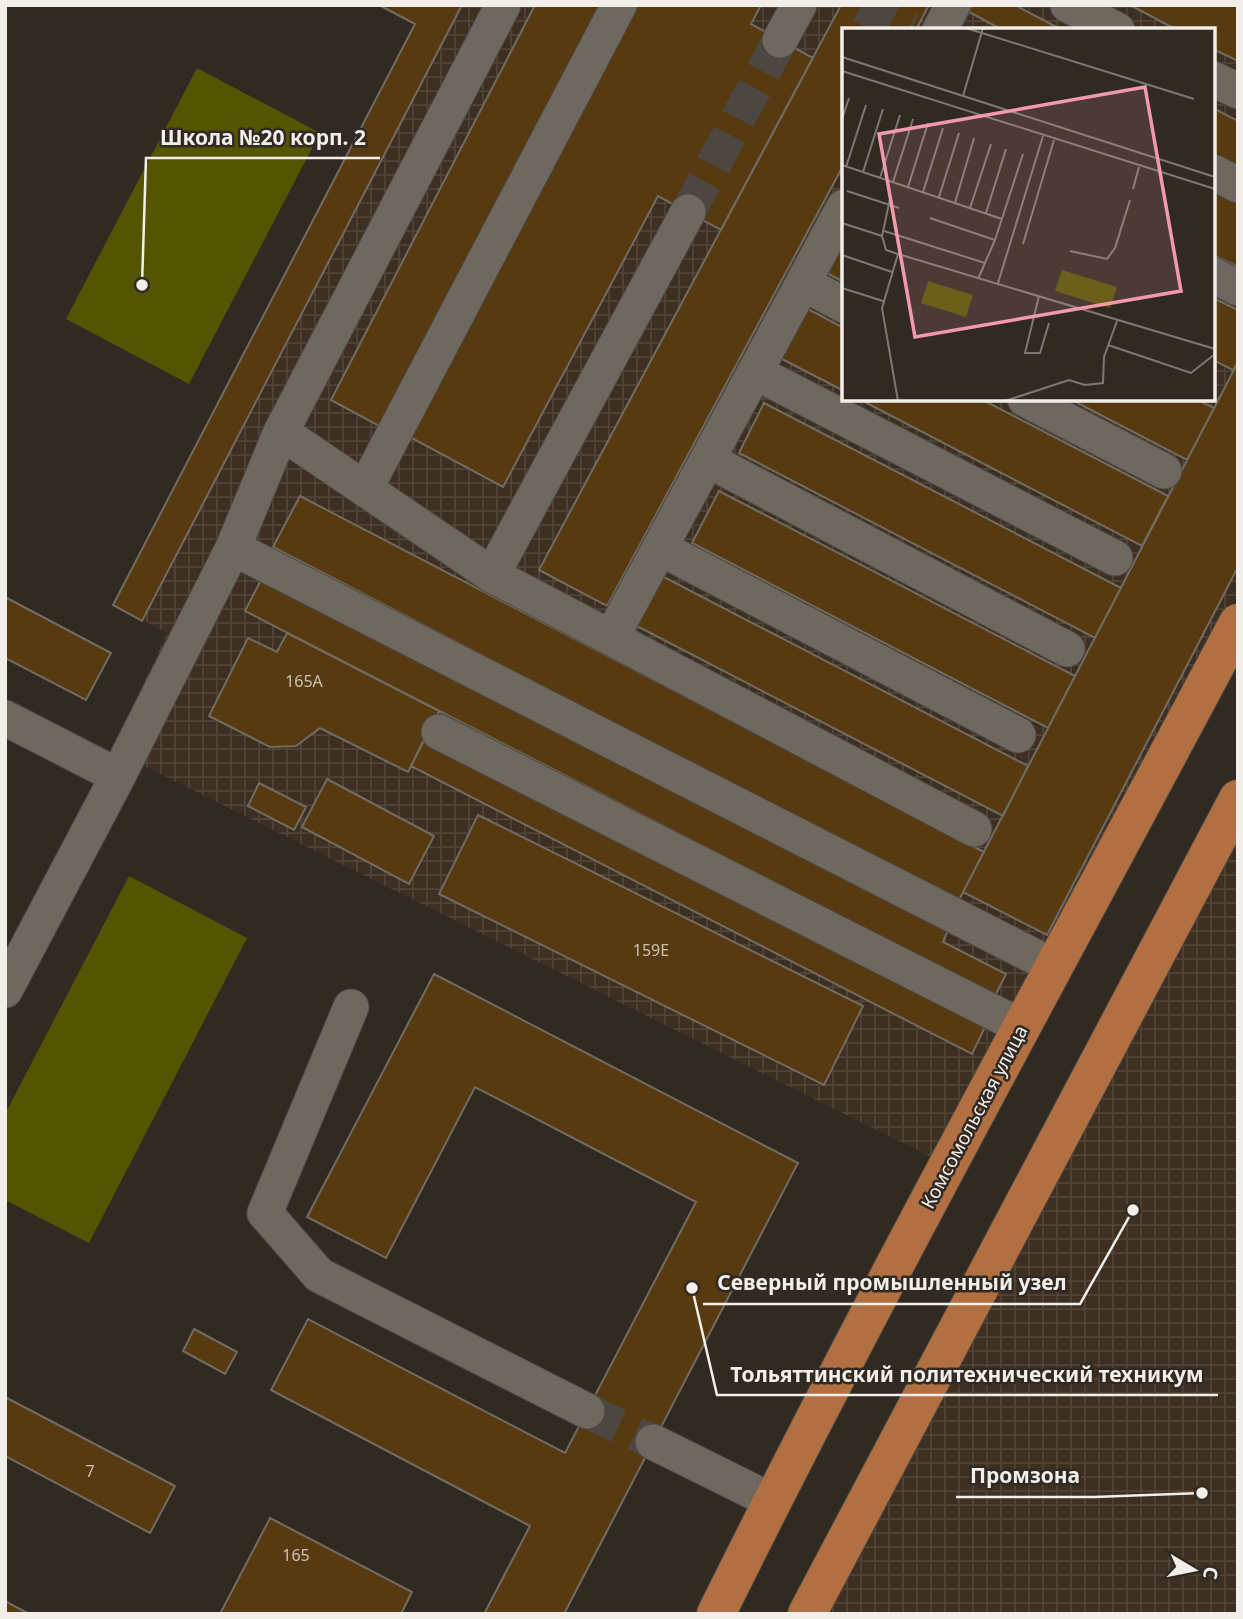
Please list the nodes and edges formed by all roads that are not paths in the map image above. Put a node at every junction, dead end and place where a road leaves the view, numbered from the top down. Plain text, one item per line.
1 (503, 5) edge
2 (619, 5) edge
3 (799, 5) edge
4 (1068, 5) edge
5 (1112, 28) edge
6 (780, 40) tunnel mouth
7 (1215, 80) edge
8 (1238, 91) edge
9 (1215, 173) edge
10 (1238, 185) edge
11 (688, 212) tunnel mouth
12 (842, 212) edge
13 (1215, 276) edge
14 (803, 284) junction
15 (1238, 288) edge
16 (842, 304) edge
17 (755, 372) junction
18 (1029, 401) edge
19 (281, 432) junction
20 (708, 460) junction
21 (1164, 471) dead end
22 (365, 489) junction
23 (233, 548) junction
24 (660, 548) junction
25 (1115, 558) dead end
26 (492, 575) junction
27 (1238, 623) edge
28 (611, 638) junction
29 (1068, 649) dead end
30 (5, 718) edge
31 (439, 732) dead end
32 (1018, 735) dead end
33 (118, 776) junction
34 (1238, 799) edge
35 (974, 829) dead end
36 (1055, 967) junction
37 (5, 990) edge
38 (351, 1007) dead end
39 (1022, 1027) junction
40 (587, 1411) tunnel mouth
41 (653, 1442) tunnel mouth
42 (772, 1502) junction
43 (716, 1614) edge
44 (807, 1614) edge

1 - 19 lane
2 - 22 lane
3 - 6 lane
4 - 5 lane
7 - 8 lane
9 - 10 lane
11 - 26 lane
12 - 14 lane
13 - 15 lane
14 - 16 lane
14 - 17 lane
17 - 20 lane
17 - 25 lane
18 - 21 lane
19 - 22 lane
19 - 23 lane
20 - 24 lane
20 - 29 lane
22 - 26 lane
23 - 33 lane
23 - 36 lane
24 - 28 lane
24 - 32 lane
26 - 28 lane
27 - 36 main road, Комсомольская улица
28 - 35 lane
30 - 33 lane
31 - 39 lane
33 - 37 lane
34 - 44 main road
36 - 39 main road, Комсомольская улица
38 - 40 lane
39 - 42 main road, Комсомольская улица
41 - 42 lane
42 - 43 main road, Комсомольская улица

